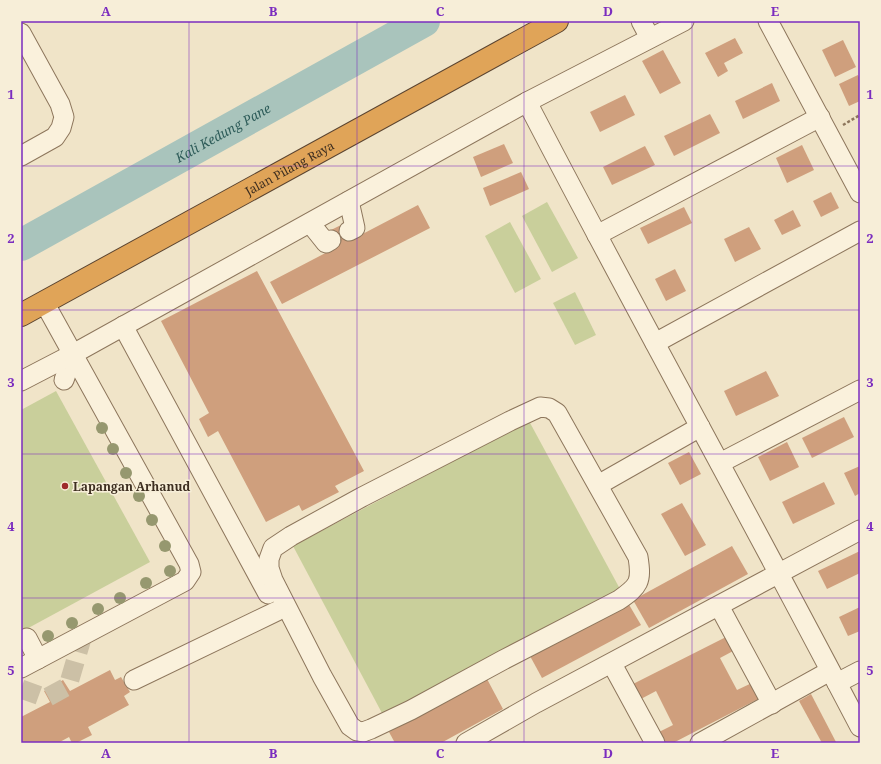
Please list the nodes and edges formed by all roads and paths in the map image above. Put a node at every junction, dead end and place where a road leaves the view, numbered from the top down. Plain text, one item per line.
1 (557, 21) edge
2 (684, 21) edge
3 (768, 21) edge
4 (645, 29) edge
5 (21, 33) edge
6 (527, 102) junction
7 (820, 117) junction
8 (21, 156) edge
9 (860, 193) edge
10 (349, 201) junction
11 (310, 223) junction
12 (349, 231) dead end
13 (860, 231) edge
14 (597, 235) junction
15 (331, 240) dead end
16 (44, 302) junction
17 (21, 315) edge
18 (124, 326) junction
19 (654, 343) junction
20 (73, 354) junction
21 (64, 380) dead end
22 (21, 381) edge
23 (860, 390) edge
24 (700, 427) junction
25 (720, 463) junction
26 (598, 485) junction
27 (860, 530) edge
28 (779, 574) junction
29 (719, 606) junction
30 (277, 610) junction
31 (27, 638) dead end
32 (38, 659) junction
33 (612, 664) junction
34 (21, 668) edge
35 (860, 671) edge
36 (834, 677) junction
37 (134, 680) dead end
38 (772, 704) junction
39 (860, 728) edge
40 (348, 743) edge
41 (466, 743) edge
42 (655, 743) edge
43 (700, 743) edge

1 - 16 highway, Jalan Pilang Raya
2 - 4 street
3 - 7 street
4 - 6 street
5 - 8 street
6 - 10 street
6 - 14 street
7 - 9 street
7 - 14 street
10 - 11 street
10 - 12 street
11 - 15 street
11 - 18 street
13 - 19 street
14 - 19 street
16 - 17 highway, Jalan Pilang Raya
16 - 20 street
18 - 20 street
18 - 30 street
19 - 24 street
20 - 21 street
20 - 22 street
20 - 32 street
23 - 25 street
24 - 25 street
24 - 26 street
25 - 28 street
26 - 26 street
27 - 28 street
28 - 29 street
28 - 36 street
29 - 33 street
29 - 38 street
30 - 37 street
30 - 40 street
31 - 32 street
32 - 34 street
33 - 41 street
33 - 42 street
35 - 36 street
36 - 38 street
36 - 39 street
38 - 43 street

